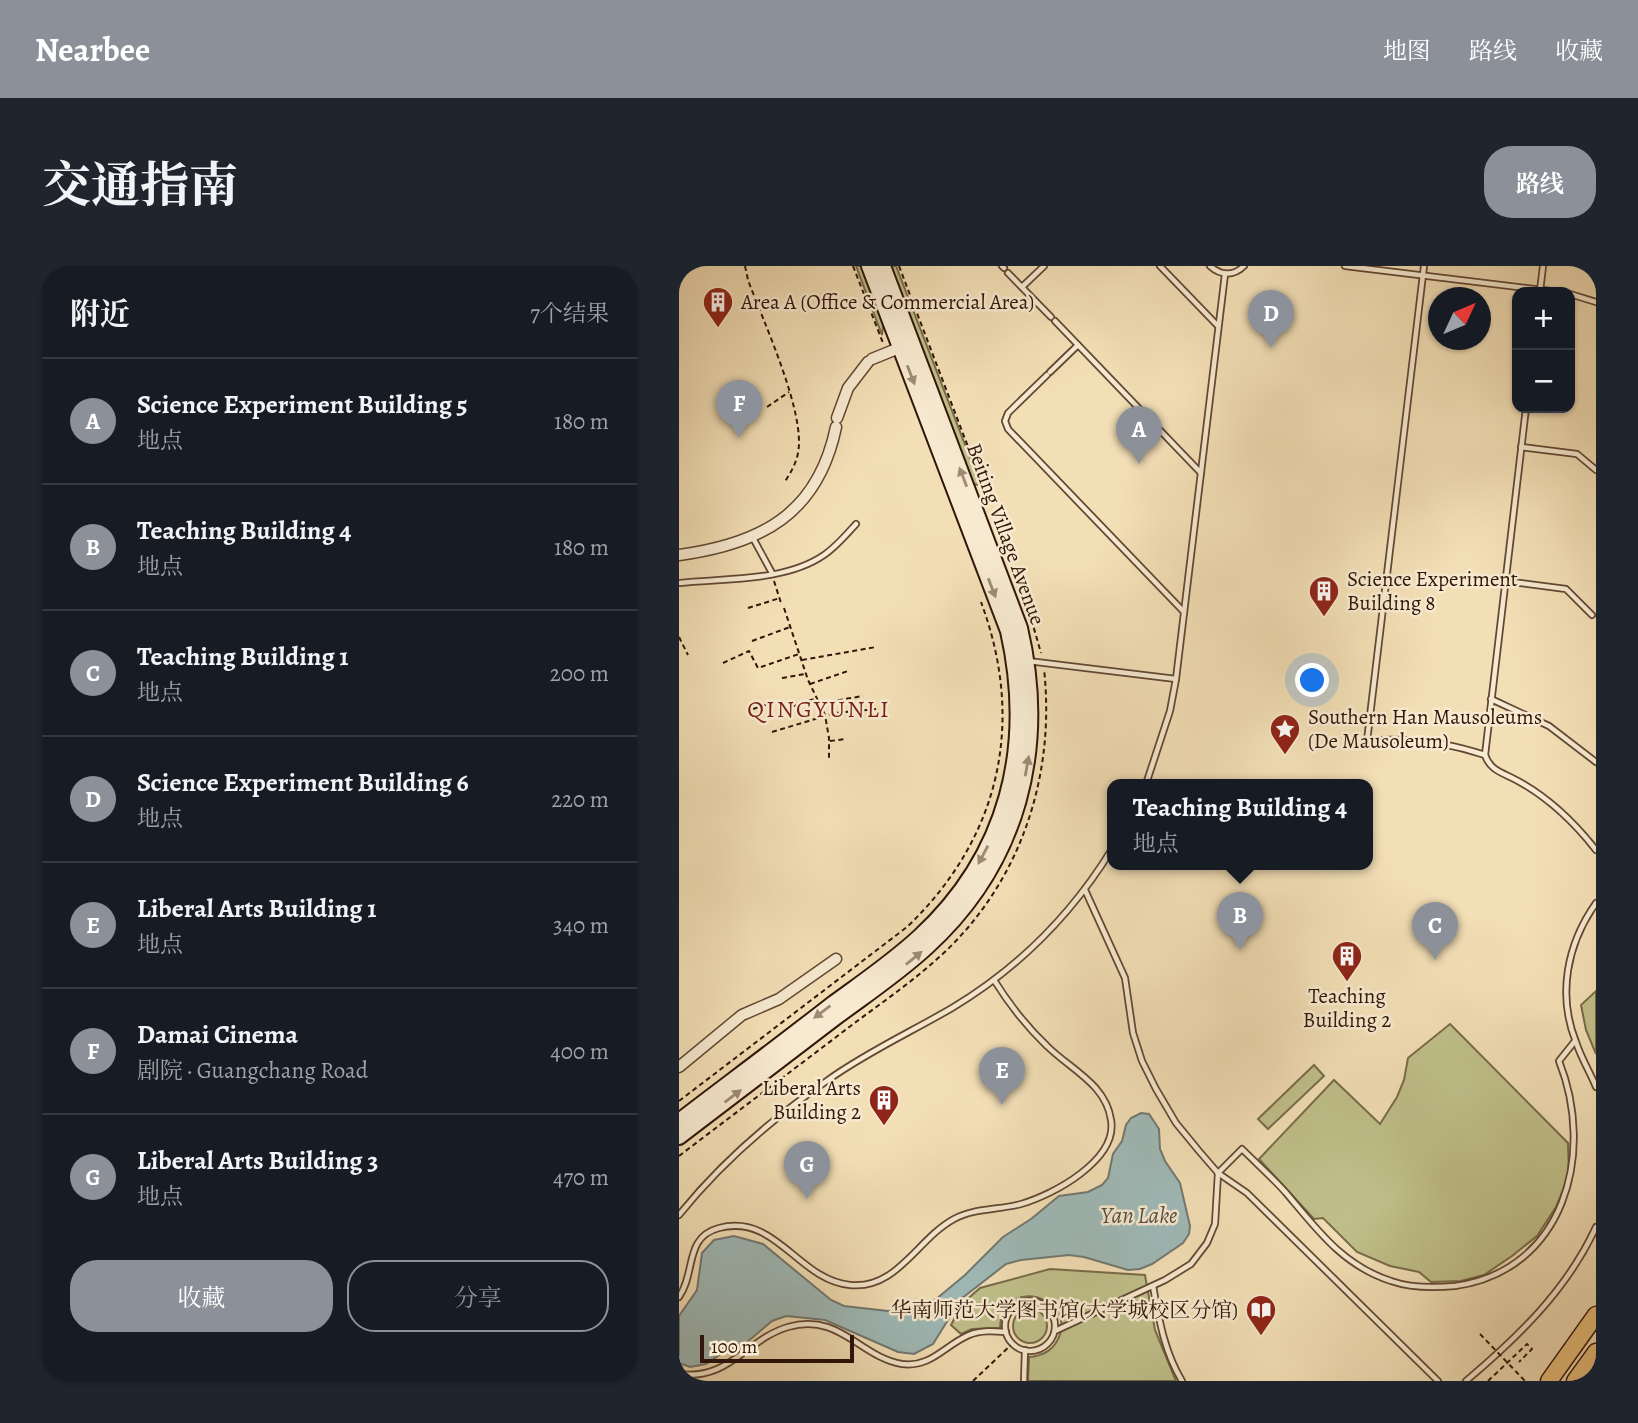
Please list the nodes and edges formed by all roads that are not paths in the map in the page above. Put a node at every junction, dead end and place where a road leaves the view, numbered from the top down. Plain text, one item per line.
1 (869, 266) edge
2 (883, 266) edge
3 (1044, 266) edge
4 (1160, 266) edge
5 (1210, 266) edge
6 (1244, 266) edge
7 (1345, 266) edge
8 (1424, 266) edge
9 (1543, 266) edge
10 (1005, 269) edge
11 (1225, 274) junction
12 (1422, 275) junction
13 (1022, 287) junction
14 (1512, 287) edge
15 (1540, 287) edge
16 (1575, 296) edge
17 (1596, 302) edge
18 (1219, 327) junction
19 (906, 345) junction
20 (1078, 345) junction
21 (1525, 413) edge
22 (1521, 447) junction
23 (1596, 470) edge
24 (1201, 473) junction
25 (856, 524) dead end
26 (753, 538) junction
27 (679, 555) edge
28 (772, 573) junction
29 (1505, 581) junction
30 (679, 583) edge
31 (1184, 612) junction
32 (1592, 615) dead end
33 (1027, 661) junction
34 (1176, 679) junction
35 (1491, 699) junction
36 (1485, 755) junction
37 (1596, 762) edge
38 (1148, 779) edge
39 (1596, 850) edge
40 (1107, 857) edge
41 (1085, 890) junction
42 (1596, 903) edge
43 (836, 959) dead end
44 (993, 980) junction
45 (1575, 1041) junction
46 (679, 1067) edge
47 (1596, 1087) edge
48 (1578, 1107) dead end
49 (679, 1121) edge
50 (679, 1137) edge
51 (1218, 1172) junction
52 (1572, 1191) dead end
53 (679, 1215) edge
54 (1596, 1227) edge
55 (1153, 1285) junction
56 (679, 1297) edge
57 (1595, 1318) edge
58 (1055, 1331) junction
59 (1006, 1332) junction
60 (1025, 1350) junction
61 (1596, 1352) edge
62 (679, 1374) edge
63 (1024, 1381) edge
64 (1182, 1381) edge
65 (1438, 1381) edge
66 (1466, 1381) edge
67 (1549, 1381) edge
68 (1575, 1381) edge

1 - 19 main road, Beiting Village Avenue
2 - 19 main road, Beiting Village Avenue
3 - 13 lane
4 - 18 lane
5 - 11 lane
6 - 11 lane
7 - 12 lane
8 - 12 lane
9 - 15 lane
10 - 13 lane
11 - 18 lane
12 - 14 lane
12 - 36 lane
13 - 20 lane
16 - 17 lane
18 - 24 lane
19 - 26 street
33 -> 19 main road, Beiting Village Avenue
19 -> 49 main road, Beiting Village Avenue
20 - 24 lane
20 - 31 lane
21 - 22 lane
22 - 23 lane
22 - 29 lane
24 - 31 lane
25 - 28 lane
26 - 27 street
26 - 28 lane
28 - 30 lane
29 - 32 lane
29 - 35 lane
31 - 34 lane
33 - 34 lane
50 -> 33 main road, Beiting Village Avenue
34 - 38 lane
35 - 36 lane
35 - 37 lane
36 - 39 lane
40 - 41 lane
41 - 44 lane
41 - 51 lane
42 - 45 lane
43 - 46 street
44 - 53 lane
44 - 56 lane
45 - 47 lane
45 - 48 lane
51 - 52 lane
51 - 55 lane
51 - 65 lane
54 - 66 lane
55 - 58 lane
55 - 64 lane
57 - 67 main road
58 - 59 lane
58 - 60 lane
59 - 60 lane
59 - 62 lane
60 - 63 lane
61 - 68 main road

